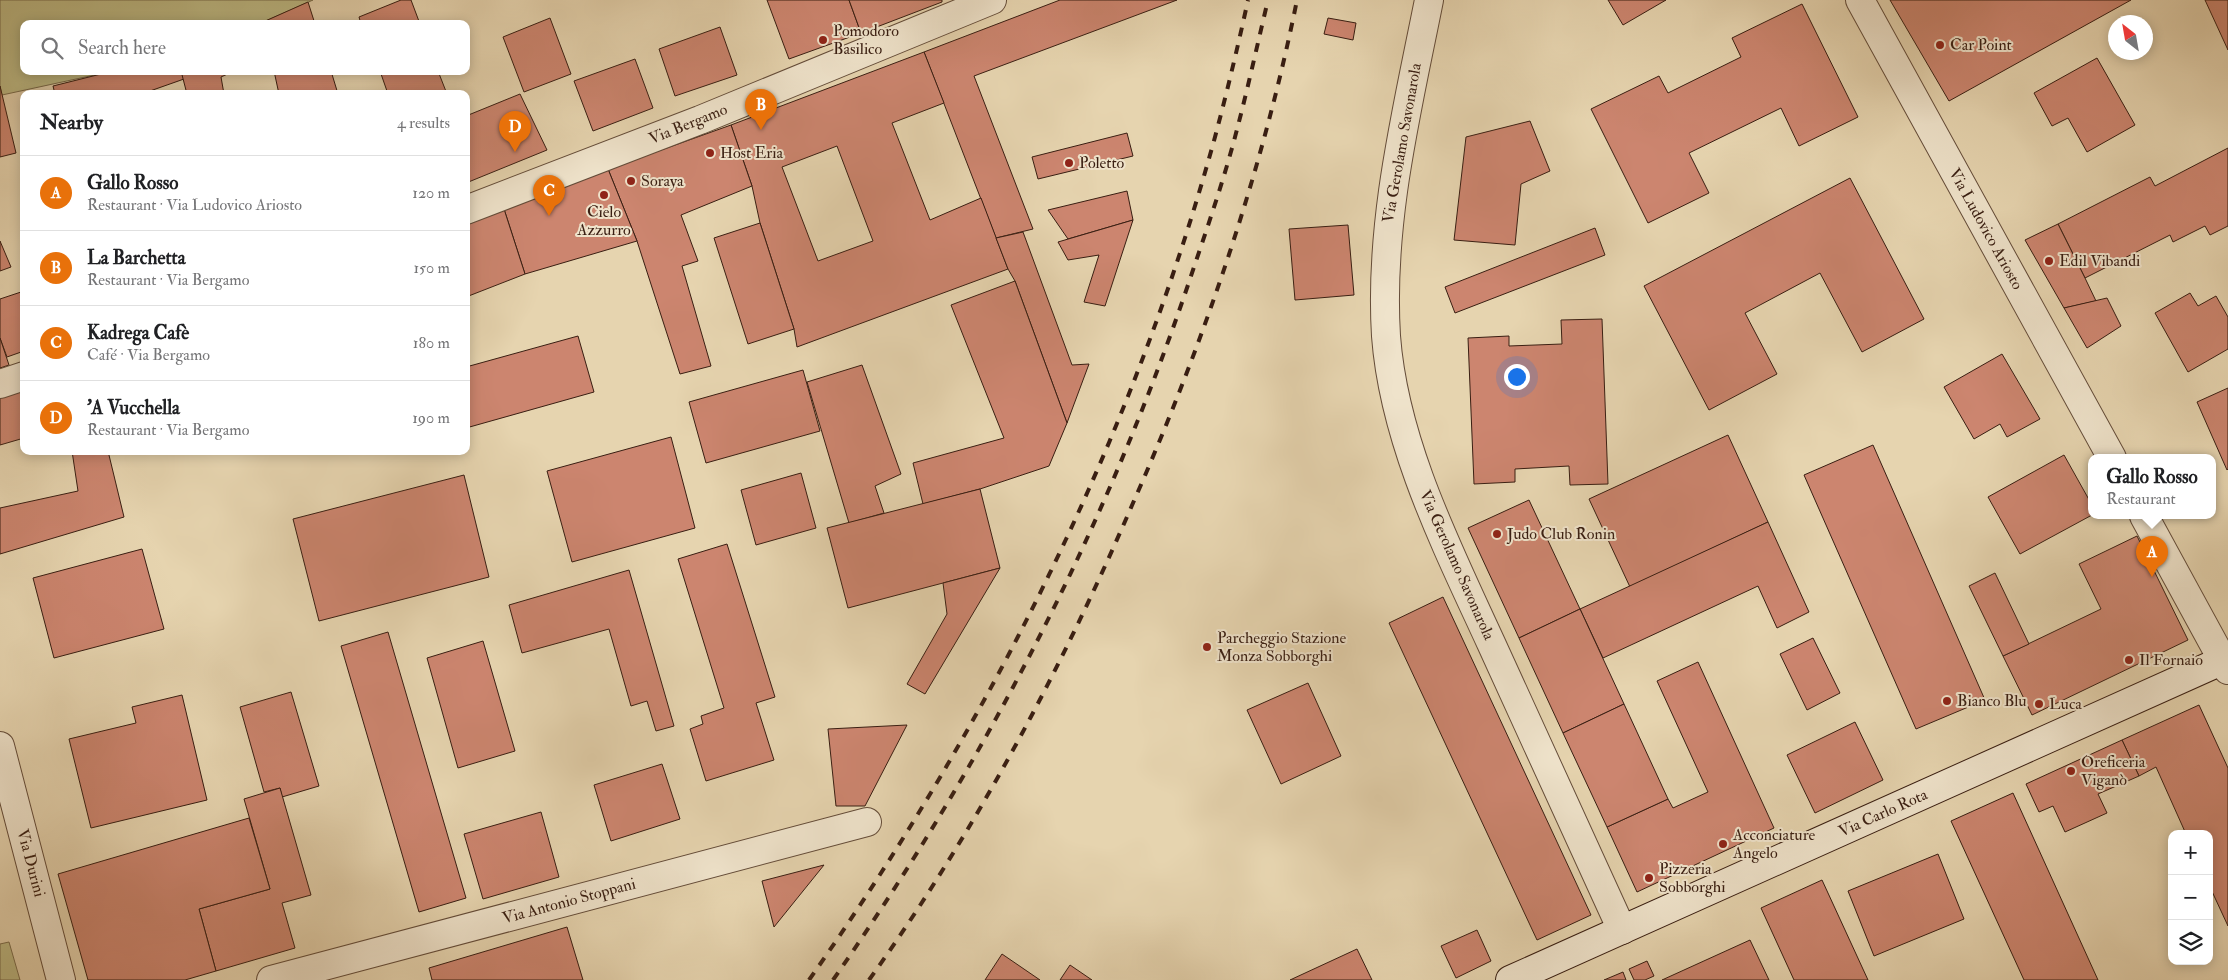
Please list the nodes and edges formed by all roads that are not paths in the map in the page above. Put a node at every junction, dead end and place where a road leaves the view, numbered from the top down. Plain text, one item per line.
1 (992, 0) edge
2 (1429, 0) edge
3 (1860, 0) edge
4 (470, 208) edge
5 (20, 377) edge
6 (0, 384) edge
7 (2110, 454) edge
8 (2146, 519) edge
9 (2226, 663) edge
10 (0, 746) edge
11 (867, 822) dead end
12 (1622, 930) junction
13 (61, 980) edge
14 (271, 980) edge
15 (1510, 980) edge

1 - 4 street, Via Bergamo
2 - 12 street, Via Gerolamo Savonarola
3 - 7 street, Via Ludovico Ariosto
5 - 6 street
8 - 9 street
9 - 12 street, Via Carlo Rota
10 - 13 street, Via Durini
11 - 14 street, Via Antonio Stoppani
12 - 15 street, Via Carlo Rota

